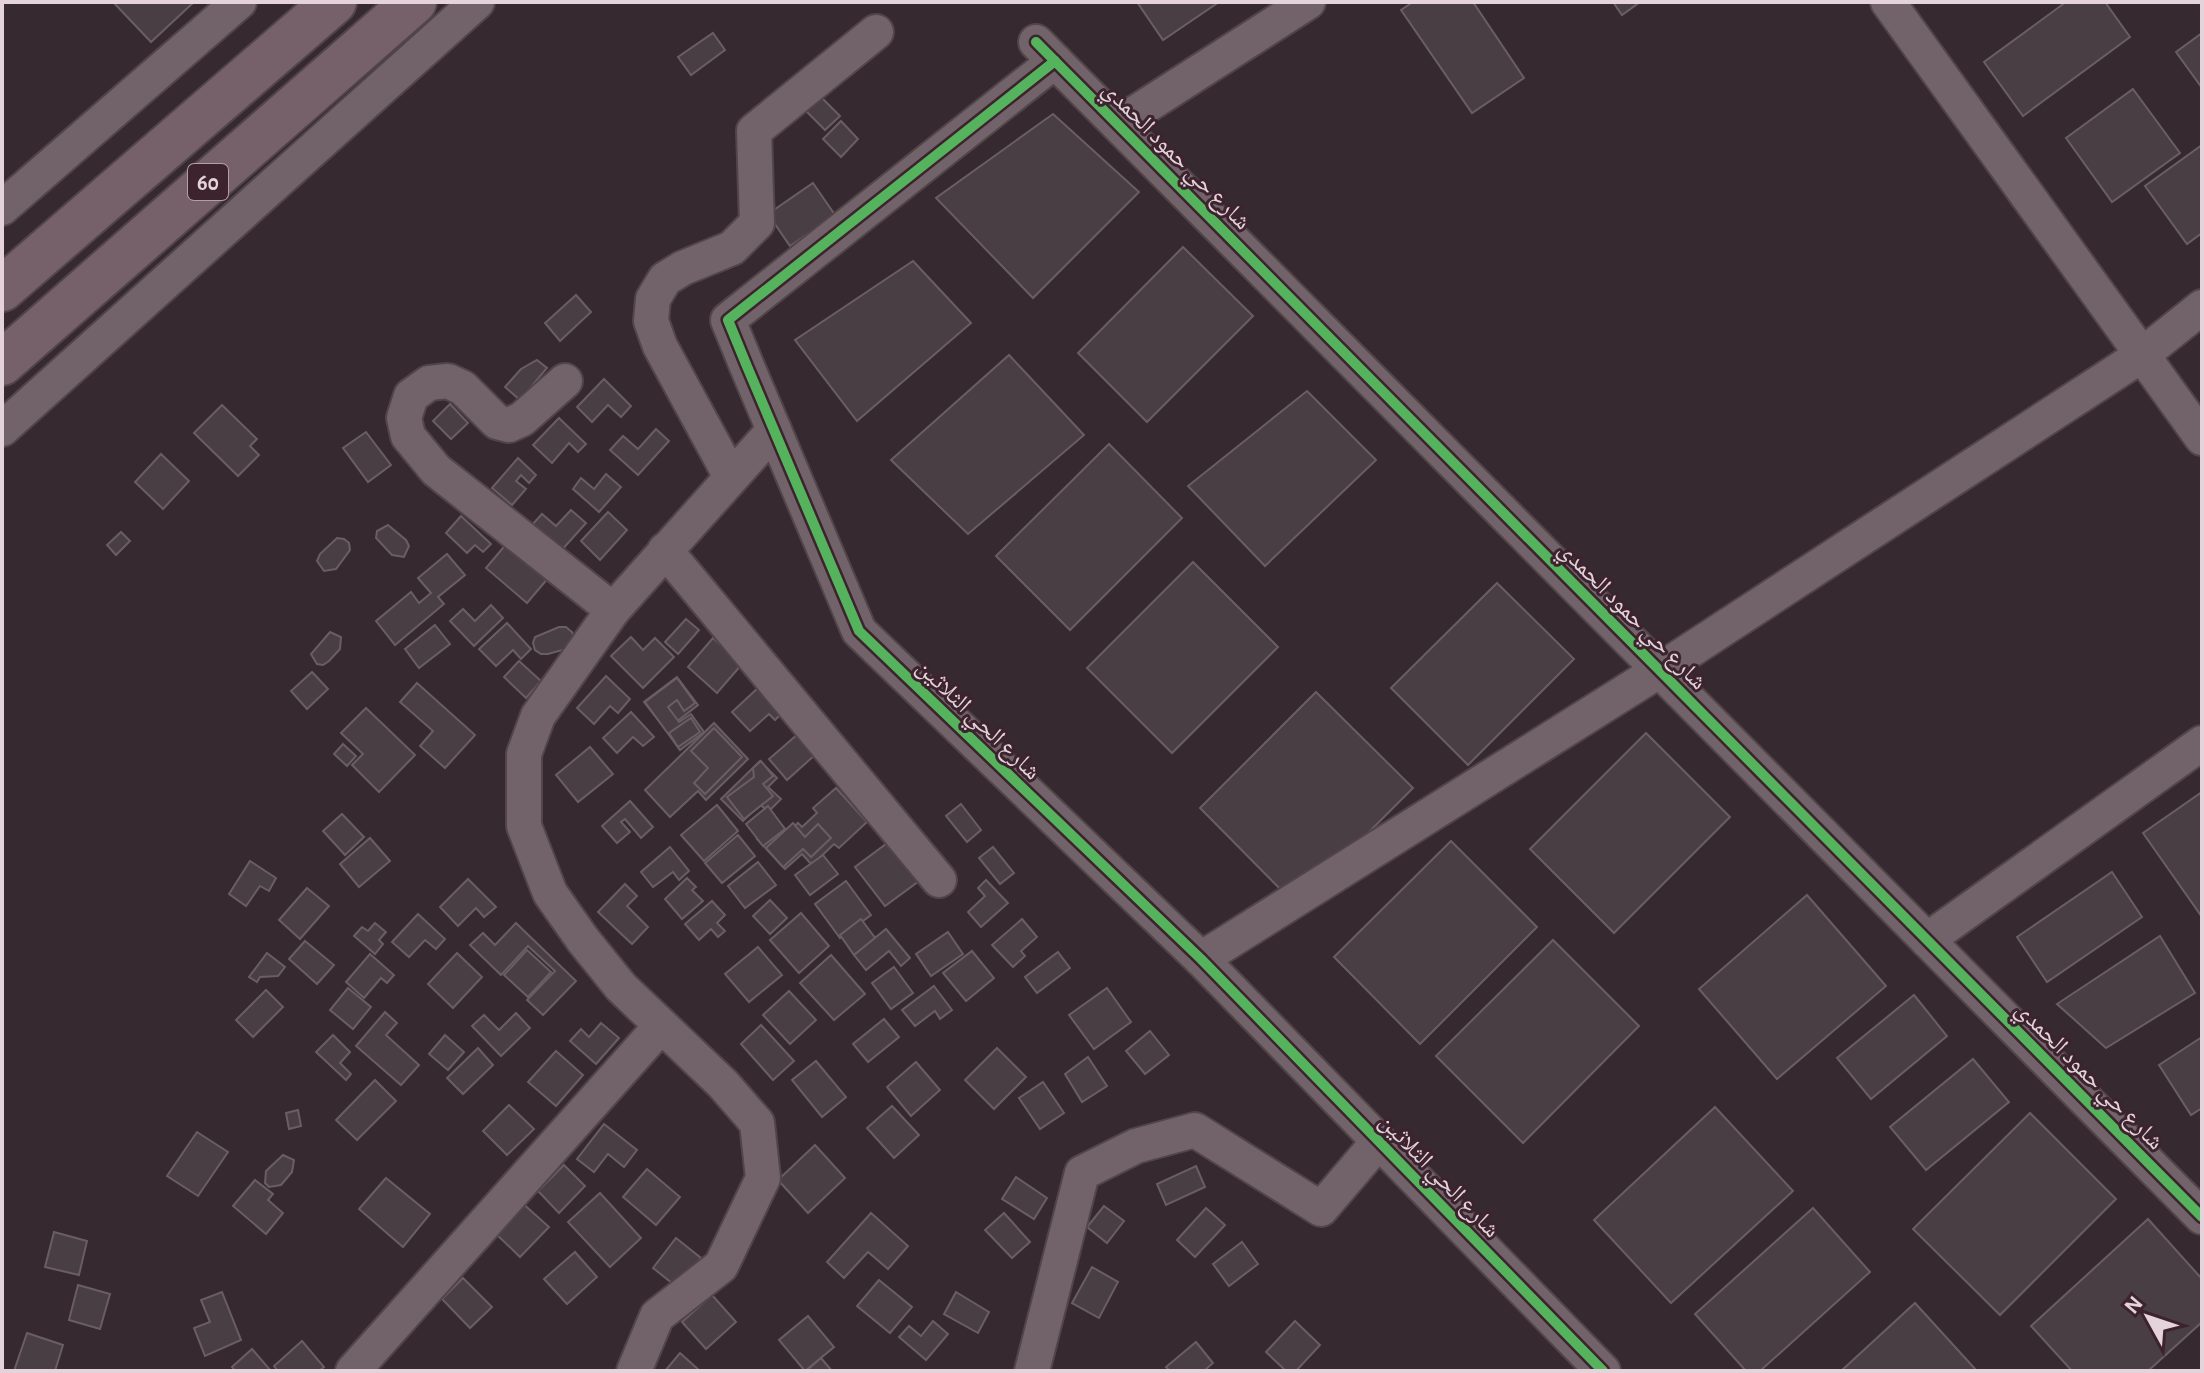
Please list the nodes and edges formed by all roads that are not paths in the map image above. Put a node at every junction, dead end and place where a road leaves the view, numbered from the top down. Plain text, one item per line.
1 (239, 2) edge
2 (334, 2) edge
3 (414, 2) edge
4 (477, 2) edge
5 (1308, 2) edge
6 (1888, 2) edge
7 (876, 32) dead end
8 (1046, 52) joint
9 (1118, 124) junction
10 (2, 208) edge
11 (2, 289) edge
12 (2202, 307) edge
13 (2142, 355) junction
14 (2, 363) edge
15 (565, 381) dead end
16 (2, 429) edge
17 (774, 430) junction
18 (2202, 438) edge
19 (731, 477) junction
20 (665, 550) junction
21 (613, 610) junction
22 (1660, 670) junction
23 (2202, 743) edge
24 (939, 880) dead end
25 (1927, 940) junction
26 (1201, 959) junction
27 (661, 1026) junction
28 (1379, 1141) junction
29 (2202, 1217) edge
30 (353, 1371) edge
31 (634, 1371) edge
32 (1032, 1371) edge
33 (1603, 1371) edge

1 - 10 street
2 - 11 main road, 60
3 - 14 main road, 60
4 - 16 street
5 - 9 street
6 - 13 street
7 - 19 street
8 - 9 street, شارع حي حمود الحمدي
8 - 17 street, شارع الحي الثلاثين
9 - 22 street, شارع حي حمود الحمدي
12 - 13 street
13 - 18 street
13 - 22 street
15 - 21 street
17 - 19 street
17 - 26 street, شارع الحي الثلاثين
19 - 20 street
20 - 21 street
20 - 24 street
21 - 27 street
22 - 25 street, شارع حي حمود الحمدي
22 - 26 street
23 - 25 street
25 - 29 street, شارع حي حمود الحمدي
26 - 28 street, شارع الحي الثلاثين
27 - 30 street
27 - 31 street
28 - 32 street
28 - 33 street, شارع الحي الثلاثين

